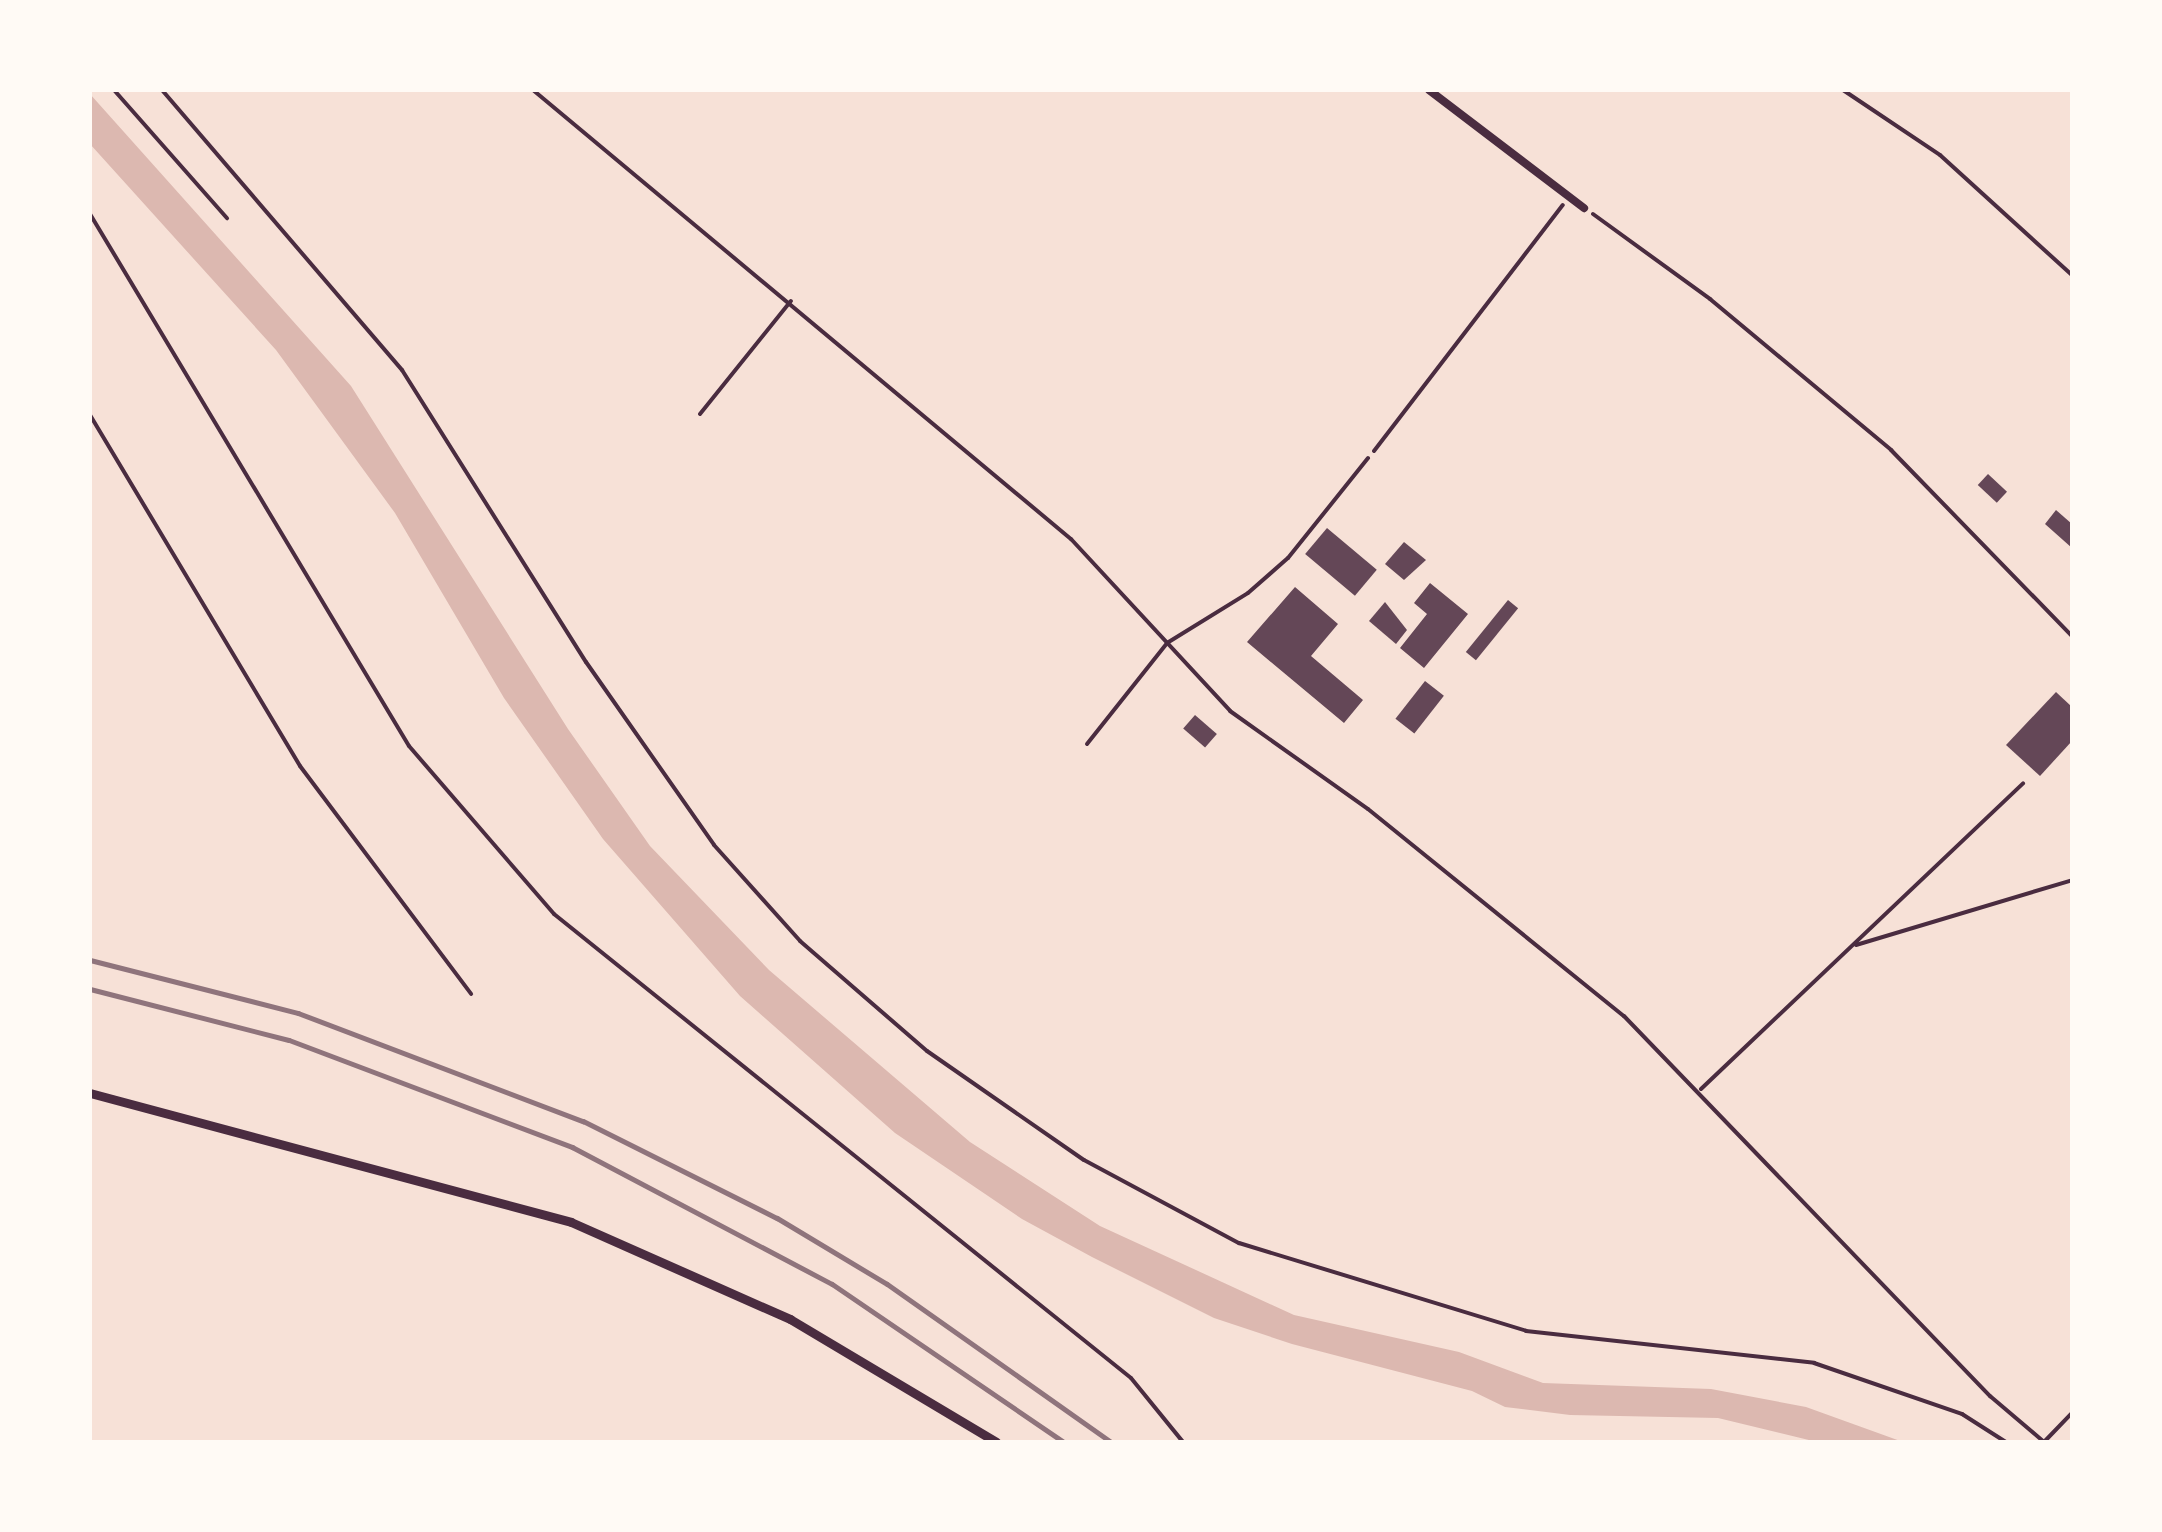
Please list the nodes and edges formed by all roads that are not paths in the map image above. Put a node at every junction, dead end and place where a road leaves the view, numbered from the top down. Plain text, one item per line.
1 (533, 90) edge
2 (1429, 90) edge
3 (1584, 208) road end
4 (790, 301) junction
5 (700, 414) dead end
6 (1368, 458) road end
7 (1168, 642) junction
8 (1087, 744) dead end
9 (2023, 782) dead end
10 (2072, 880) edge
11 (1854, 946) junction
12 (1701, 1089) junction
13 (90, 1092) edge
14 (2072, 1413) edge
15 (996, 1442) edge

1 - 4 lane
2 - 3 street
4 - 5 lane
4 - 7 lane
6 - 7 lane
7 - 8 lane
7 - 12 lane
9 - 11 lane
10 - 11 lane
11 - 12 lane
12 - 14 lane
13 - 15 street

